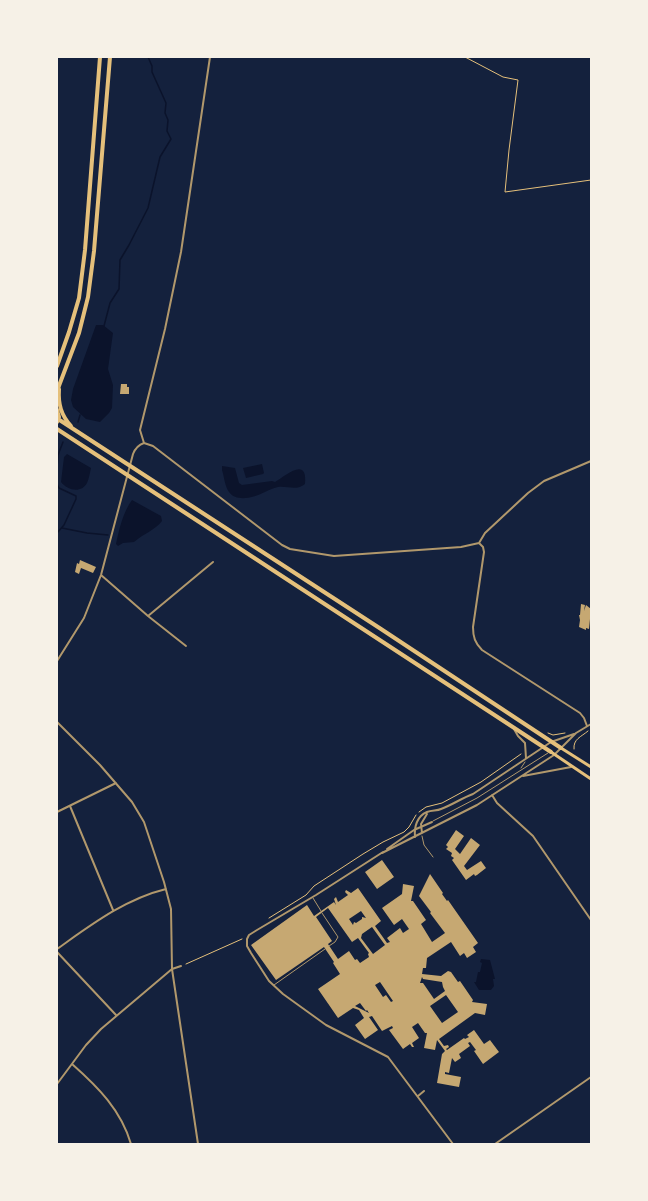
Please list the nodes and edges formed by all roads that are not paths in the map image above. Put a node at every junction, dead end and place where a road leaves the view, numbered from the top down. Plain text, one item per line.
1 (100, 57) edge
2 (110, 57) edge
3 (210, 57) edge
4 (57, 366) edge
5 (58, 388) edge
6 (57, 410) edge
7 (58, 421) edge
8 (57, 429) edge
9 (79, 432) junction
10 (144, 443) junction
11 (591, 461) edge
12 (478, 543) junction
13 (213, 562) dead end
14 (101, 575) junction
15 (147, 616) junction
16 (186, 646) dead end
17 (57, 661) edge
18 (57, 722) edge
19 (591, 724) edge
20 (587, 726) junction
21 (514, 729) junction
22 (576, 733) junction
23 (552, 742) junction
24 (543, 747) junction
25 (561, 748) junction
26 (552, 753) junction
27 (526, 760) junction
28 (572, 767) junction
29 (591, 767) edge
30 (520, 770) junction
31 (521, 777) junction
32 (591, 779) edge
33 (116, 783) junction
34 (492, 795) junction
35 (70, 806) junction
36 (57, 812) edge
37 (428, 812) junction
38 (432, 822) junction
39 (420, 827) junction
40 (414, 830) junction
41 (422, 833) junction
42 (415, 837) junction
43 (382, 853) junction
44 (433, 857) dead end
45 (166, 889) junction
46 (312, 897) junction
47 (113, 910) junction
48 (591, 920) edge
49 (329, 946) dead end
50 (325, 949) dead end
51 (57, 951) edge
52 (181, 966) road end
53 (172, 969) junction
54 (273, 986) junction
55 (116, 1015) junction
56 (72, 1064) junction
57 (591, 1077) edge
58 (57, 1084) edge
59 (424, 1090) dead end
60 (418, 1096) junction
61 (131, 1144) edge
62 (198, 1144) edge
63 (453, 1144) edge
64 (495, 1144) edge

1 - 4 highway
2 - 5 highway
3 - 10 street
5 - 9 highway
6 - 7 highway
7 - 9 highway
8 - 21 highway
9 - 23 highway
10 - 12 street
10 - 14 street
11 - 12 street
12 - 20 street
13 - 15 street
14 - 15 street
14 - 17 street
15 - 16 street
18 - 33 street
19 - 20 street
20 - 22 street
21 - 24 highway
21 - 27 street
22 - 23 street
22 - 25 street
23 - 24 street
23 - 25 highway
24 - 26 highway
24 - 27 street
25 - 26 street
25 - 29 main road
26 - 28 main road
26 - 30 lane
26 - 31 street
27 - 30 lane
27 - 37 street
28 - 31 street
28 - 32 main road
30 - 38 lane
31 - 34 street
33 - 35 street
33 - 45 street
34 - 41 street
34 - 48 street
35 - 36 street
35 - 47 street
37 - 39 street
37 - 40 street
38 - 39 street
38 - 41 lane
39 - 40 street
39 - 41 street
40 - 42 street
40 - 43 street
41 - 42 street
41 - 44 lane
42 - 43 street
43 - 46 street
45 - 47 street
45 - 53 street
46 - 49 lane
46 - 54 street
47 - 51 street
50 - 54 lane
51 - 55 street
52 - 53 street
53 - 55 street
53 - 62 street
54 - 60 street
55 - 56 street
56 - 58 street
56 - 61 street
57 - 64 street
59 - 60 street
60 - 63 street

